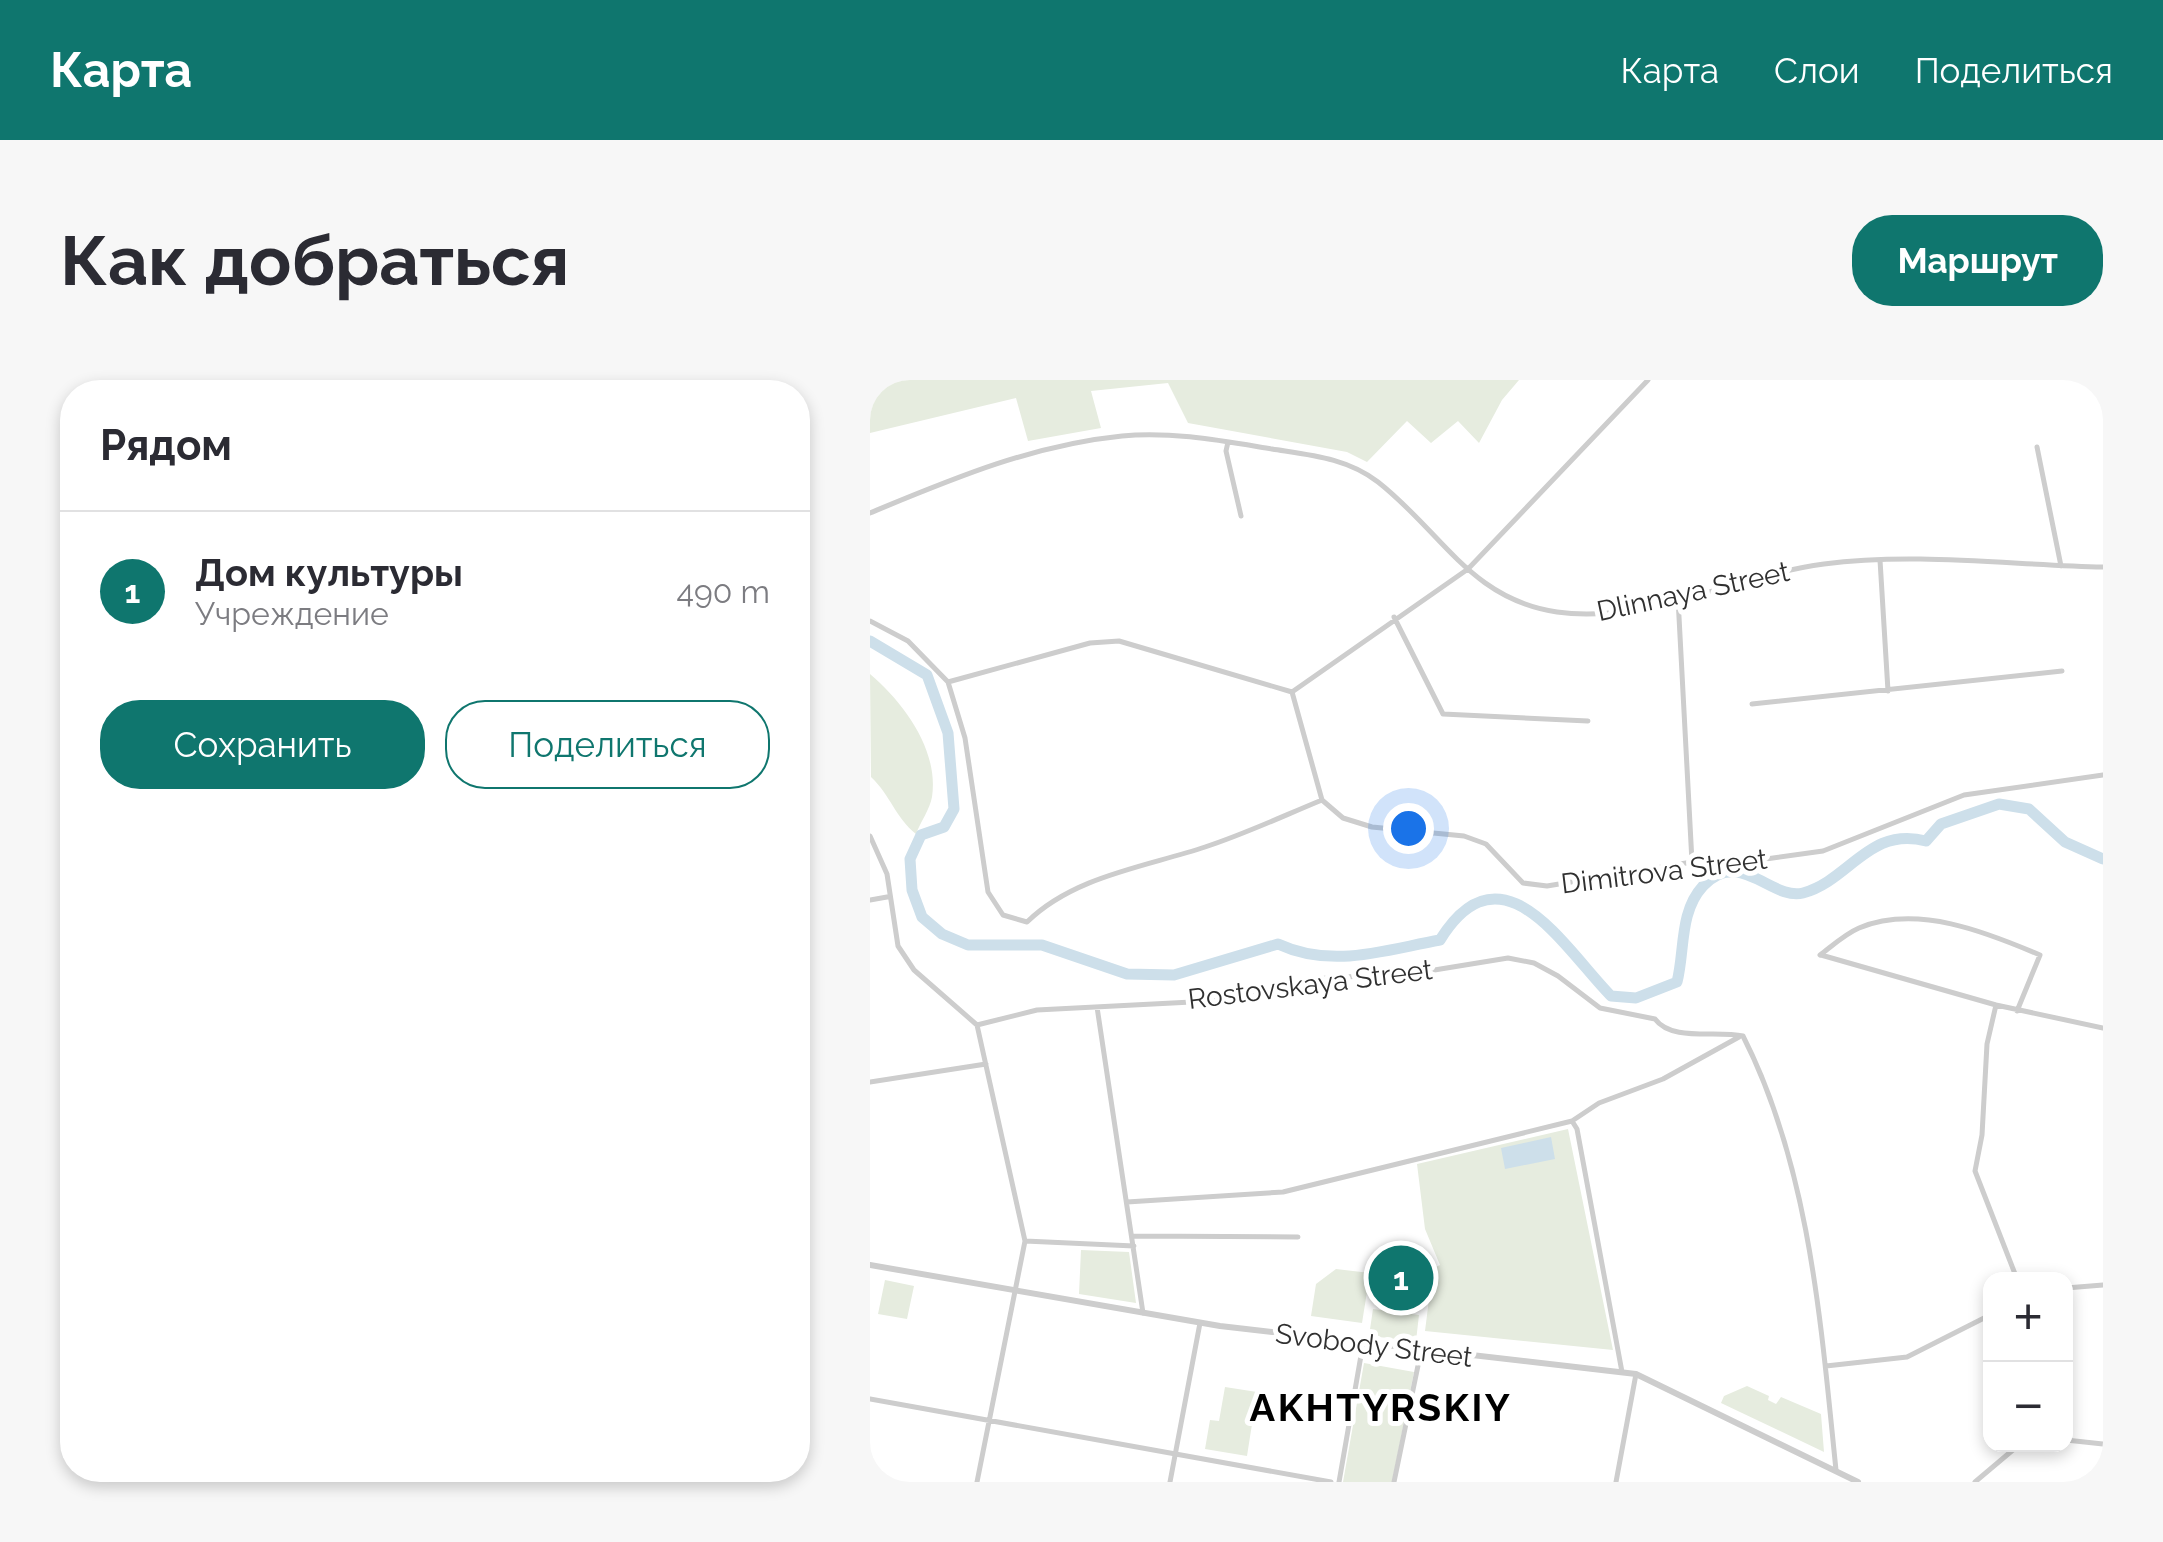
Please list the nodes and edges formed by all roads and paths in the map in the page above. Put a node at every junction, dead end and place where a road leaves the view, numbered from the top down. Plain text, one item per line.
1 (1648, 380) edge
2 (1228, 442) junction
3 (2037, 448) dead end
4 (870, 514) edge
5 (1241, 516) dead end
6 (1880, 560) junction
7 (2062, 566) junction
8 (2103, 567) edge
9 (1468, 569) junction
10 (1678, 598) junction
11 (1394, 617) junction
12 (870, 621) edge
13 (2062, 671) dead end
14 (948, 682) junction
15 (1888, 691) junction
16 (1292, 692) junction
17 (1752, 704) dead end
18 (1588, 722) dead end
19 (2103, 775) edge
20 (1322, 800) junction
21 (870, 836) edge
22 (1692, 862) junction
23 (888, 897) junction
24 (870, 900) edge
25 (1996, 1006) junction
26 (1098, 1007) junction
27 (2017, 1010) junction
28 (977, 1025) junction
29 (2103, 1028) edge
30 (1743, 1036) junction
31 (986, 1064) junction
32 (870, 1082) edge
33 (1572, 1121) junction
34 (1127, 1202) junction
35 (1132, 1236) junction
36 (1298, 1237) dead end
37 (1025, 1241) junction
38 (1134, 1246) junction
39 (870, 1266) edge
40 (2014, 1272) edge
41 (2103, 1285) edge
42 (2073, 1287) edge
43 (1014, 1290) junction
44 (1143, 1314) junction
45 (1983, 1319) edge
46 (1200, 1323) junction
47 (1363, 1344) junction
48 (1422, 1351) junction
49 (1826, 1366) junction
50 (1622, 1372) junction
51 (1636, 1374) junction
52 (870, 1399) edge
53 (989, 1420) junction
54 (2073, 1441) edge
55 (2103, 1444) edge
56 (2010, 1452) edge
57 (1175, 1454) junction
58 (1836, 1471) junction
59 (1977, 1480) edge
60 (978, 1482) edge
61 (1170, 1482) edge
62 (1335, 1482) edge
63 (1394, 1482) edge
64 (1616, 1482) edge
65 (1834, 1482) edge
66 (1858, 1482) edge
67 (1992, 1482) edge

1 - 9 street
2 - 4 street, Dlinnaya Street
2 - 5 street
2 - 9 street, Dlinnaya Street
3 - 7 street
6 - 7 street, Dlinnaya Street
6 - 10 street, Dlinnaya Street
6 - 15 street
7 - 8 street, Dlinnaya Street
9 - 10 street, Dlinnaya Street
9 - 11 street
10 - 22 street
11 - 16 street
11 - 18 street
12 - 14 street
13 - 15 street
14 - 16 street
14 - 20 street
15 - 17 street
16 - 20 street
19 - 22 street, Dimitrova Street
20 - 22 street, Dimitrova Street
21 - 23 street
23 - 24 street
23 - 28 street
25 - 27 street
25 - 27 street
25 - 40 street
26 - 28 street, Rostovskaya Street
26 - 30 street, Rostovskaya Street
26 - 34 street
27 - 29 street
28 - 31 street
30 - 33 street
30 - 49 street
31 - 32 street
31 - 37 street
33 - 34 street
33 - 50 street
34 - 35 street
35 - 36 street
35 - 38 street
37 - 38 street
37 - 43 street
38 - 44 street
39 - 43 street, Svobody Street
41 - 42 street
43 - 44 street, Svobody Street
43 - 53 street
44 - 46 street, Svobody Street
45 - 49 street
46 - 47 street, Svobody Street
46 - 57 street
47 - 48 street, Svobody Street
47 - 62 street
48 - 50 street, Svobody Street
48 - 63 street
49 - 58 street
50 - 51 street, Svobody Street
51 - 58 street, Svobody Street
51 - 64 street
52 - 53 street
53 - 57 street
53 - 60 street
54 - 55 street
56 - 59 street
57 - 61 street
57 - 62 street
58 - 65 street
58 - 66 street, Svobody Street
59 - 67 street

